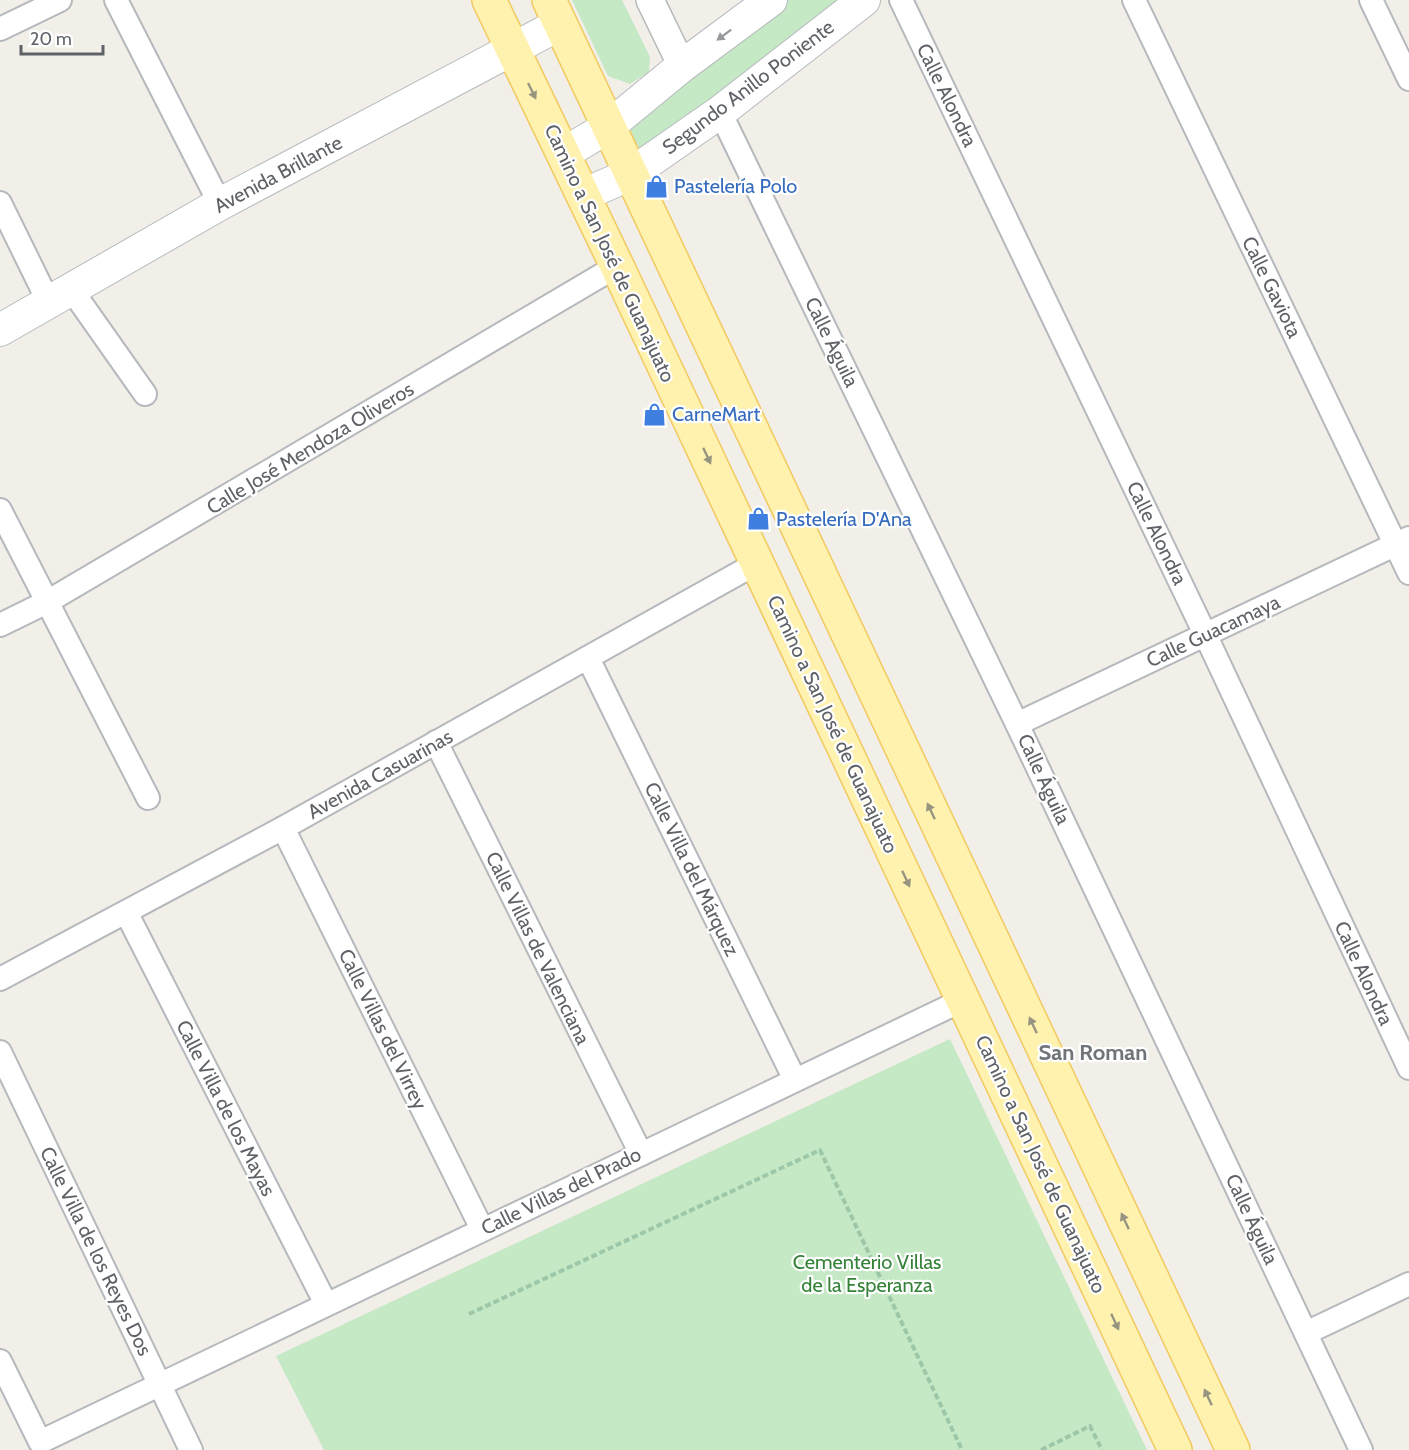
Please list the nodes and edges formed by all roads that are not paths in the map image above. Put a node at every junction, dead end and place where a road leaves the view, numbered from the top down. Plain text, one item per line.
1 (60, 0) edge
2 (116, 0) edge
3 (489, 0) edge
4 (650, 0) edge
5 (771, 0) edge
6 (864, 0) edge
7 (901, 0) edge
8 (1134, 0) edge
9 (1371, 0) edge
10 (554, 12) edge
11 (0, 29) edge
12 (513, 50) junction
13 (682, 66) junction
14 (1409, 79) edge
15 (720, 112) junction
16 (608, 127) junction
17 (563, 154) junction
18 (631, 174) junction
19 (583, 195) junction
20 (0, 202) edge
21 (220, 204) junction
22 (617, 266) junction
23 (60, 296) junction
24 (0, 330) edge
25 (145, 394) dead end
26 (0, 510) edge
27 (1402, 541) edge
28 (757, 563) junction
29 (1409, 573) edge
30 (47, 602) junction
31 (0, 625) edge
32 (1205, 634) junction
33 (588, 658) junction
34 (1017, 724) junction
35 (436, 742) junction
36 (148, 798) dead end
37 (284, 828) junction
38 (126, 912) junction
39 (0, 979) edge
40 (963, 1000) junction
41 (0, 1052) edge
42 (1409, 1068) edge
43 (795, 1080) junction
44 (641, 1154) junction
45 (482, 1229) junction
46 (1409, 1284) edge
47 (326, 1304) junction
48 (1306, 1333) junction
49 (0, 1361) edge
50 (160, 1385) junction
51 (191, 1450) edge
52 (1175, 1450) edge
53 (1233, 1450) edge
54 (1361, 1450) edge

1 - 11 street
2 - 21 street
3 - 12 main road, Camino a San José de Guanajuato
4 - 13 street
5 -> 13 main road
6 - 15 main road, Segundo Anillo Poniente
7 - 32 street, Calle Alondra
8 - 27 street, Calle Gaviota
9 - 14 street
10 - 12 main road, Avenida Brillante
10 - 16 main road
12 -> 17 main road, Camino a San José de Guanajuato
12 - 21 main road, Avenida Brillante
13 - 16 main road
15 - 18 main road, Segundo Anillo Poniente
15 - 34 street, Calle Águila
16 - 17 main road
16 - 18 main road
17 - 19 main road, Camino a San José de Guanajuato
18 - 19 main road, Segundo Anillo Poniente
53 -> 18 main road
19 - 22 main road, Camino a San José de Guanajuato
20 - 23 street
21 - 23 main road, Avenida Brillante
22 -> 28 main road, Camino a San José de Guanajuato
22 - 30 street, Calle José Mendoza Oliveros
23 - 24 main road, Avenida Brillante
23 - 25 street
26 - 30 street
27 - 29 street, Calle Gaviota
27 - 32 street, Calle Guacamaya
28 - 33 street, Avenida Casuarinas
28 -> 40 main road, Camino a San José de Guanajuato
30 - 31 street, Calle José Mendoza Oliveros
30 - 36 street
32 - 34 street, Calle Guacamaya
32 - 42 street, Calle Alondra
33 - 35 street, Avenida Casuarinas
33 - 43 street, Calle Villa del Márquez
34 - 48 street, Calle Águila
35 - 37 street, Avenida Casuarinas
35 - 44 street, Calle Villas de Valenciana
37 - 38 street, Avenida Casuarinas
37 - 45 street, Calle Villas del Virrey
38 - 39 street, Avenida Casuarinas
38 - 47 street, Calle Villa de los Mayas
40 - 43 street, Calle Villas del Prado
40 -> 52 main road, Camino a San José de Guanajuato
41 - 50 street, Calle Villa de los Reyes Dos
43 - 44 street, Calle Villas del Prado
44 - 45 street, Calle Villas del Prado
45 - 47 street, Calle Villas del Prado
46 - 48 street
47 - 50 street, Calle Villas del Prado
48 - 54 street, Calle Águila
49 - 50 street, Calle Villas del Prado
50 - 51 street, Calle Villa de los Reyes Dos

